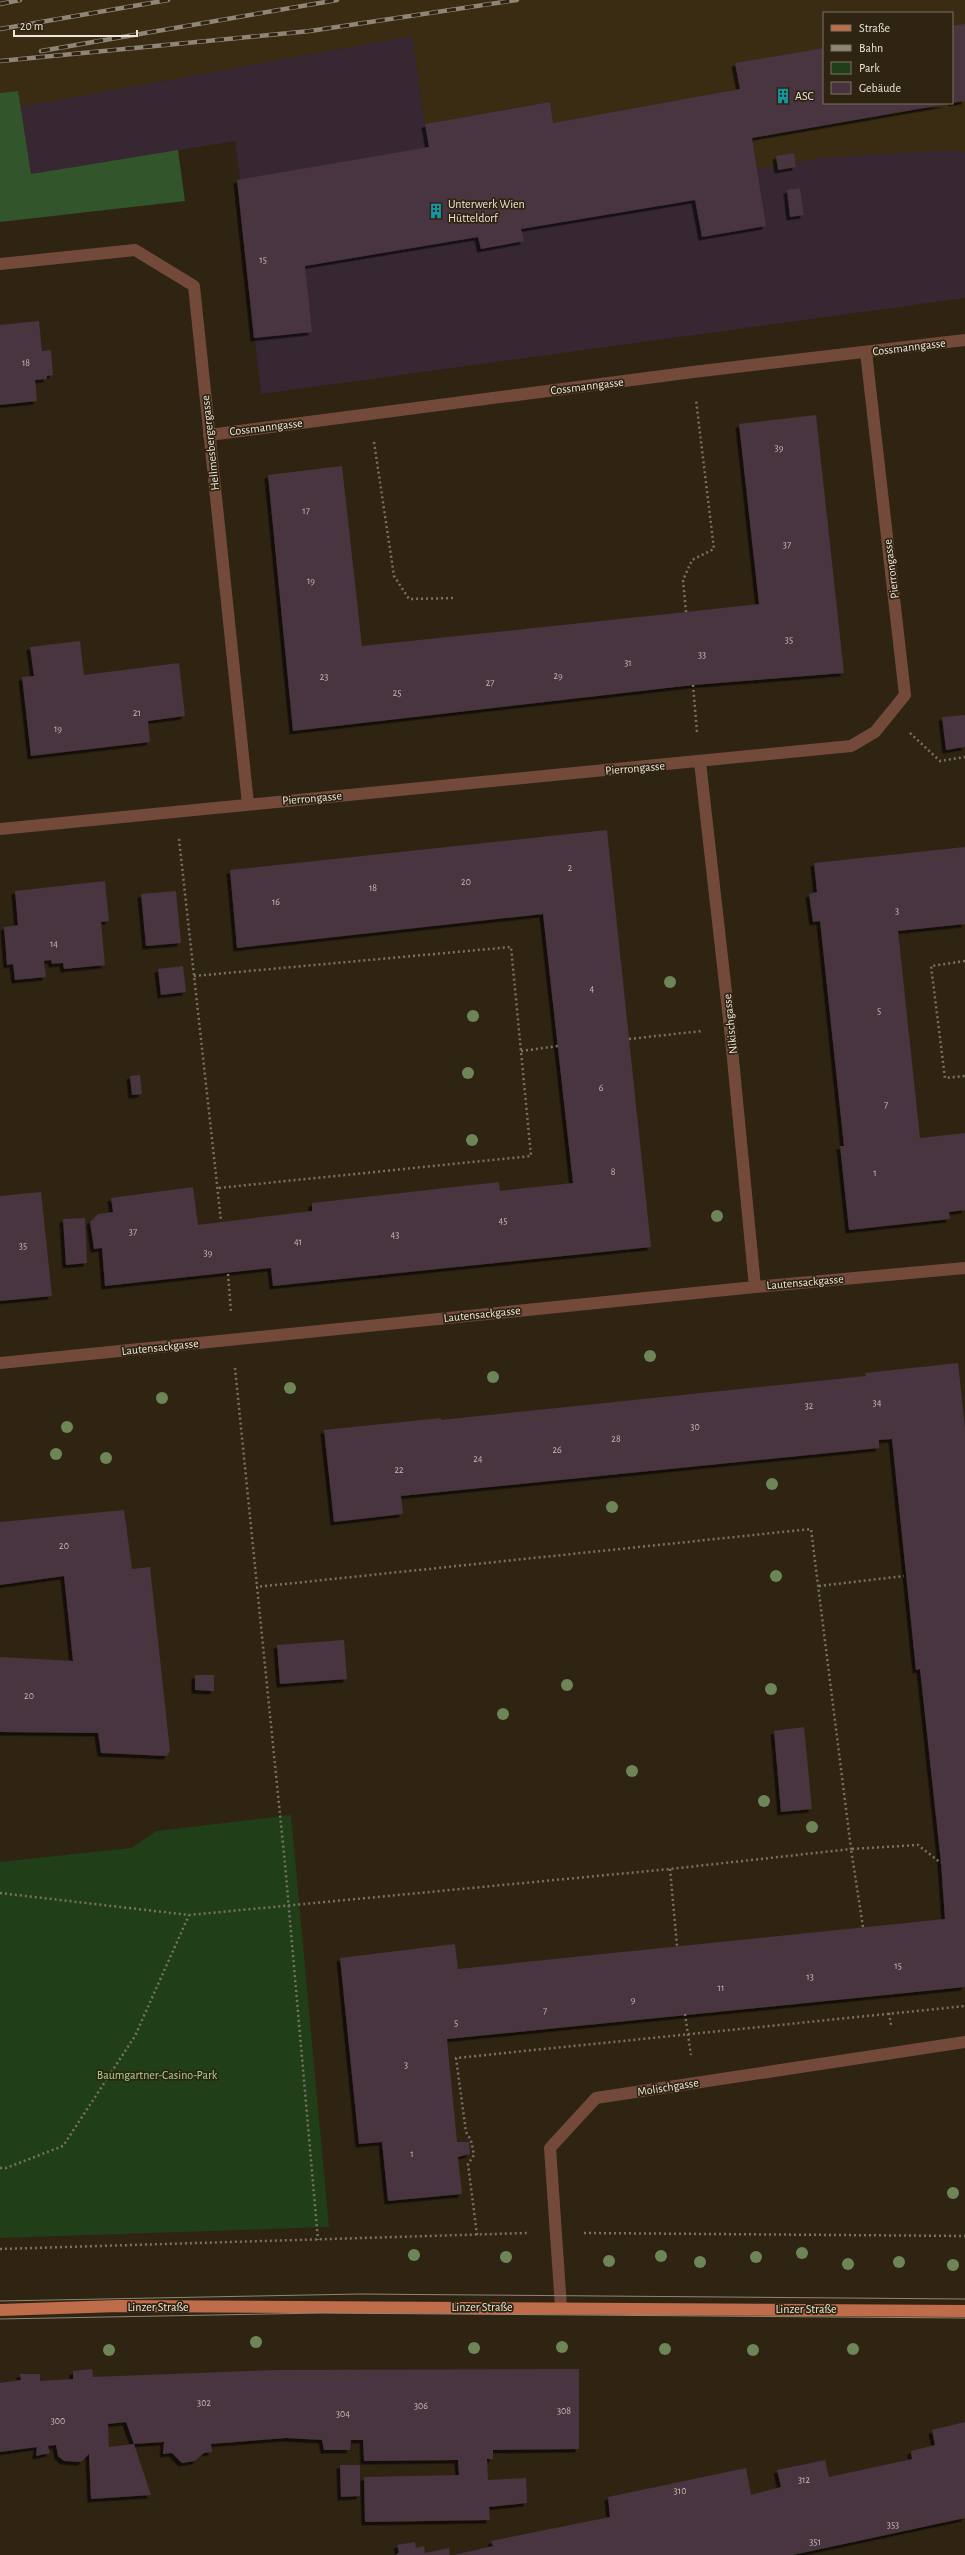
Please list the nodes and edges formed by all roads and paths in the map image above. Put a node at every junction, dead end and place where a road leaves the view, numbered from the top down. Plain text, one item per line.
1 (0, 264) edge
2 (965, 340) edge
3 (866, 352) junction
4 (693, 372) junction
5 (370, 413) junction
6 (209, 435) junction
7 (456, 598) dead end
8 (686, 612) dead end
9 (693, 685) dead end
10 (890, 716) junction
11 (965, 757) edge
12 (700, 762) junction
13 (248, 804) junction
14 (176, 811) junction
15 (0, 829) edge
16 (965, 961) edge
17 (194, 976) junction
18 (730, 1028) junction
19 (629, 1039) dead end
20 (558, 1046) dead end
21 (521, 1050) junction
22 (965, 1076) edge
23 (218, 1188) junction
24 (221, 1221) dead end
25 (965, 1268) edge
26 (228, 1274) dead end
27 (755, 1287) junction
28 (233, 1340) junction
29 (0, 1363) edge
30 (904, 1576) dead end
31 (819, 1586) junction
32 (256, 1587) junction
33 (851, 1849) junction
34 (941, 1863) dead end
35 (670, 1869) junction
36 (0, 1893) edge
37 (289, 1904) junction
38 (189, 1915) junction
39 (864, 1927) dead end
40 (677, 1946) dead end
41 (965, 2006) edge
42 (686, 2014) dead end
43 (689, 2034) junction
44 (965, 2042) edge
45 (0, 2168) edge
46 (556, 2232) junction
47 (477, 2235) junction
48 (965, 2236) edge
49 (318, 2240) junction
50 (0, 2249) edge
51 (561, 2308) junction
52 (0, 2310) edge
53 (965, 2311) edge

1 - 6 street, Hellmesbergergasse
2 - 3 street, Cossmanngasse
3 - 4 street, Cossmanngasse
3 - 10 street, Pierrongasse
4 - 5 street, Cossmanngasse
4 - 8 path
5 - 6 street, Cossmanngasse
5 - 7 path
6 - 13 street, Hellmesbergergasse
9 - 12 path
10 - 11 path
10 - 12 street, Pierrongasse
12 - 13 street, Pierrongasse
12 - 18 street, Nikischgasse
13 - 14 street, Pierrongasse
14 - 15 street, Pierrongasse
14 - 17 path
16 - 22 path
17 - 21 path
17 - 23 path
18 - 19 path
18 - 27 street, Nikischgasse
20 - 21 path
21 - 23 path
23 - 24 path
25 - 27 street, Lautensackgasse
26 - 28 path
27 - 28 street, Lautensackgasse
28 - 29 street, Lautensackgasse
28 - 32 path
30 - 31 path
31 - 32 path
31 - 33 path
32 - 37 path
33 - 34 path
33 - 35 path
33 - 39 path
35 - 37 path
35 - 40 path
36 - 38 path
37 - 38 path
37 - 49 path
38 - 45 path
41 - 43 path
42 - 43 path
43 - 47 path
44 - 46 street, Molischgasse
46 - 47 path
46 - 48 path
46 - 51 street, Molischgasse
47 - 49 path
49 - 50 path
51 - 52 main road, Linzer Straße
51 - 53 main road, Linzer Straße

